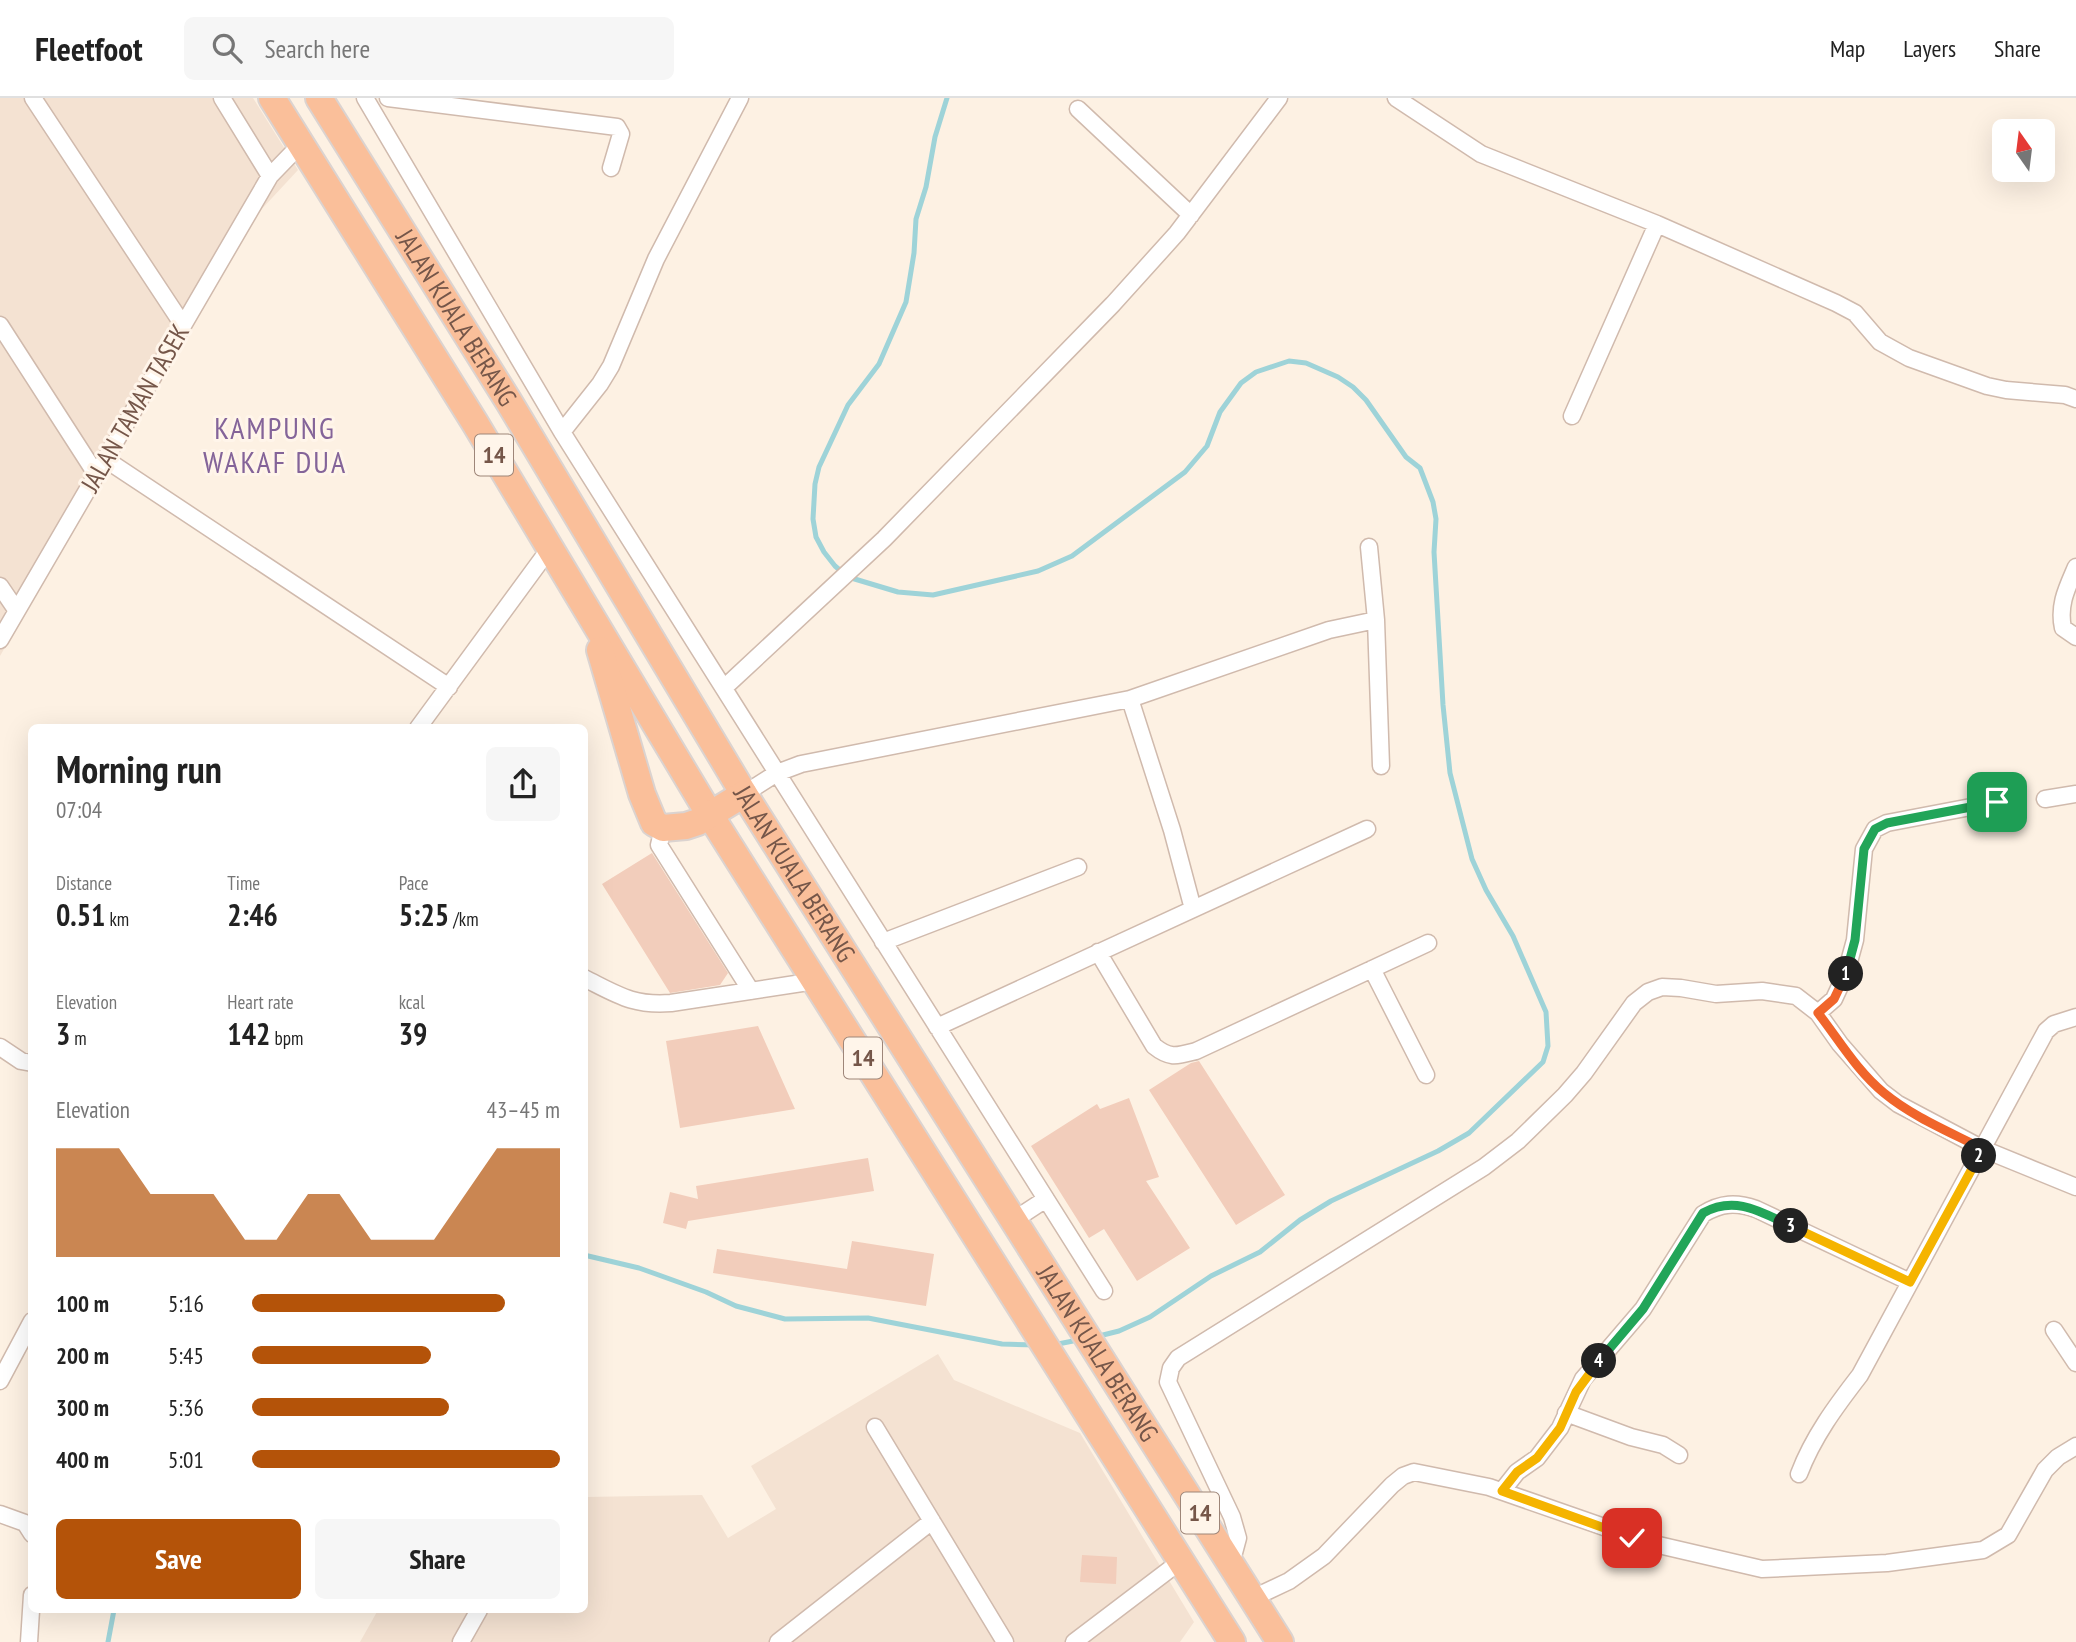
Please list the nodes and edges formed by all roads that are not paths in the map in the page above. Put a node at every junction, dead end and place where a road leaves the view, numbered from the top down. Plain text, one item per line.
1 (33, 98) edge
2 (222, 98) edge
3 (272, 98) edge
4 (319, 98) edge
5 (365, 98) edge
6 (388, 98) edge
7 (740, 98) edge
8 (1279, 98) edge
9 (1396, 98) edge
10 (1077, 109) dead end
11 (301, 144) junction
12 (611, 169) dead end
13 (270, 176) junction
14 (1191, 215) junction
15 (1657, 224) junction
16 (183, 325) junction
17 (0, 326) edge
18 (2076, 399) edge
19 (1572, 416) dead end
20 (562, 432) junction
21 (105, 459) junction
22 (96, 474) junction
23 (1369, 547) dead end
24 (550, 548) junction
25 (2076, 567) edge
26 (0, 586) edge
27 (17, 611) junction
28 (589, 613) junction
29 (1376, 620) junction
30 (2076, 637) edge
31 (0, 640) edge
32 (449, 687) junction
33 (725, 687) junction
34 (1130, 699) junction
35 (421, 724) edge
36 (1381, 766) dead end
37 (776, 774) junction
38 (2012, 791) dead end
39 (744, 794) junction
40 (2076, 794) edge
41 (2045, 799) dead end
42 (710, 815) junction
43 (663, 828) junction
44 (1367, 829) dead end
45 (1077, 867) dead end
46 (1193, 909) junction
47 (883, 942) junction
48 (1428, 943) dead end
49 (1098, 952) junction
50 (1372, 969) junction
51 (588, 980) edge
52 (815, 981) junction
53 (751, 991) junction
54 (1818, 1013) junction
55 (2076, 1017) edge
56 (937, 1027) junction
57 (0, 1048) edge
58 (28, 1062) edge
59 (1426, 1076) dead end
60 (1983, 1149) junction
61 (2076, 1187) edge
62 (1046, 1199) junction
63 (1014, 1220) junction
64 (1910, 1282) junction
65 (1104, 1291) dead end
66 (28, 1328) edge
67 (2054, 1330) dead end
68 (2076, 1363) edge
69 (0, 1381) edge
70 (1566, 1413) junction
71 (875, 1427) dead end
72 (2076, 1446) edge
73 (1679, 1455) dead end
74 (1799, 1474) dead end
75 (1502, 1491) junction
76 (0, 1514) edge
77 (932, 1521) junction
78 (28, 1528) edge
79 (1182, 1560) junction
80 (1231, 1564) junction
81 (1253, 1598) junction
82 (31, 1613) edge
83 (477, 1613) edge
84 (29, 1642) edge
85 (461, 1642) edge
86 (778, 1642) edge
87 (1005, 1642) edge
88 (1073, 1642) edge
89 (1233, 1642) edge
90 (1280, 1642) edge

1 - 16 street
2 - 13 street
3 - 11 highway, JALAN KUALA BERANG / 14
4 - 39 highway, JALAN KUALA BERANG / 14
5 - 20 street
6 - 12 street
7 - 20 street
8 - 14 street
9 - 15 street
10 - 14 street
11 - 13 street, JALAN TAMAN TASEK
11 - 24 highway, JALAN KUALA BERANG / 14
13 - 16 street, JALAN TAMAN TASEK
14 - 33 street
15 - 18 street
15 - 19 street
16 - 21 street, JALAN TAMAN TASEK
17 - 22 street
20 - 33 street
21 - 22 street, JALAN TAMAN TASEK
21 - 32 street
22 - 27 street, JALAN TAMAN TASEK
23 - 29 street
24 - 28 highway, JALAN KUALA BERANG / 14
24 - 32 street
25 - 30 street
26 - 27 street
27 - 31 street, JALAN TAMAN TASEK
28 - 42 highway, JALAN KUALA BERANG / 14
28 - 43 highway
29 - 34 street
29 - 36 street
32 - 35 street
33 - 37 street
34 - 37 street
34 - 46 street
37 - 39 street
37 - 47 street
38 - 54 street
39 - 42 highway
39 - 63 highway, JALAN KUALA BERANG / 14
40 - 41 street
42 - 43 highway
42 - 52 highway, JALAN KUALA BERANG / 14
43 - 53 street
44 - 46 street
45 - 47 street
46 - 49 street
47 - 56 street
48 - 50 street
49 - 50 street
49 - 56 street
50 - 59 street
51 - 53 street
52 - 53 street
52 - 79 highway, JALAN KUALA BERANG / 14
54 - 60 street
54 - 80 street
55 - 60 street
56 - 62 street
57 - 58 street
60 - 61 street
60 - 64 street
62 - 63 street
62 - 65 street
63 - 80 highway, JALAN KUALA BERANG / 14
64 - 70 street
64 - 74 street
66 - 69 street
67 - 68 street
70 - 73 street
70 - 75 street
71 - 77 street
72 - 75 street
75 - 81 street
76 - 78 street
77 - 86 street
77 - 87 street
79 - 88 street
79 - 89 highway, JALAN KUALA BERANG / 14
80 - 81 highway, JALAN KUALA BERANG / 14
81 - 90 highway, JALAN KUALA BERANG / 14
82 - 84 street
83 - 85 street

